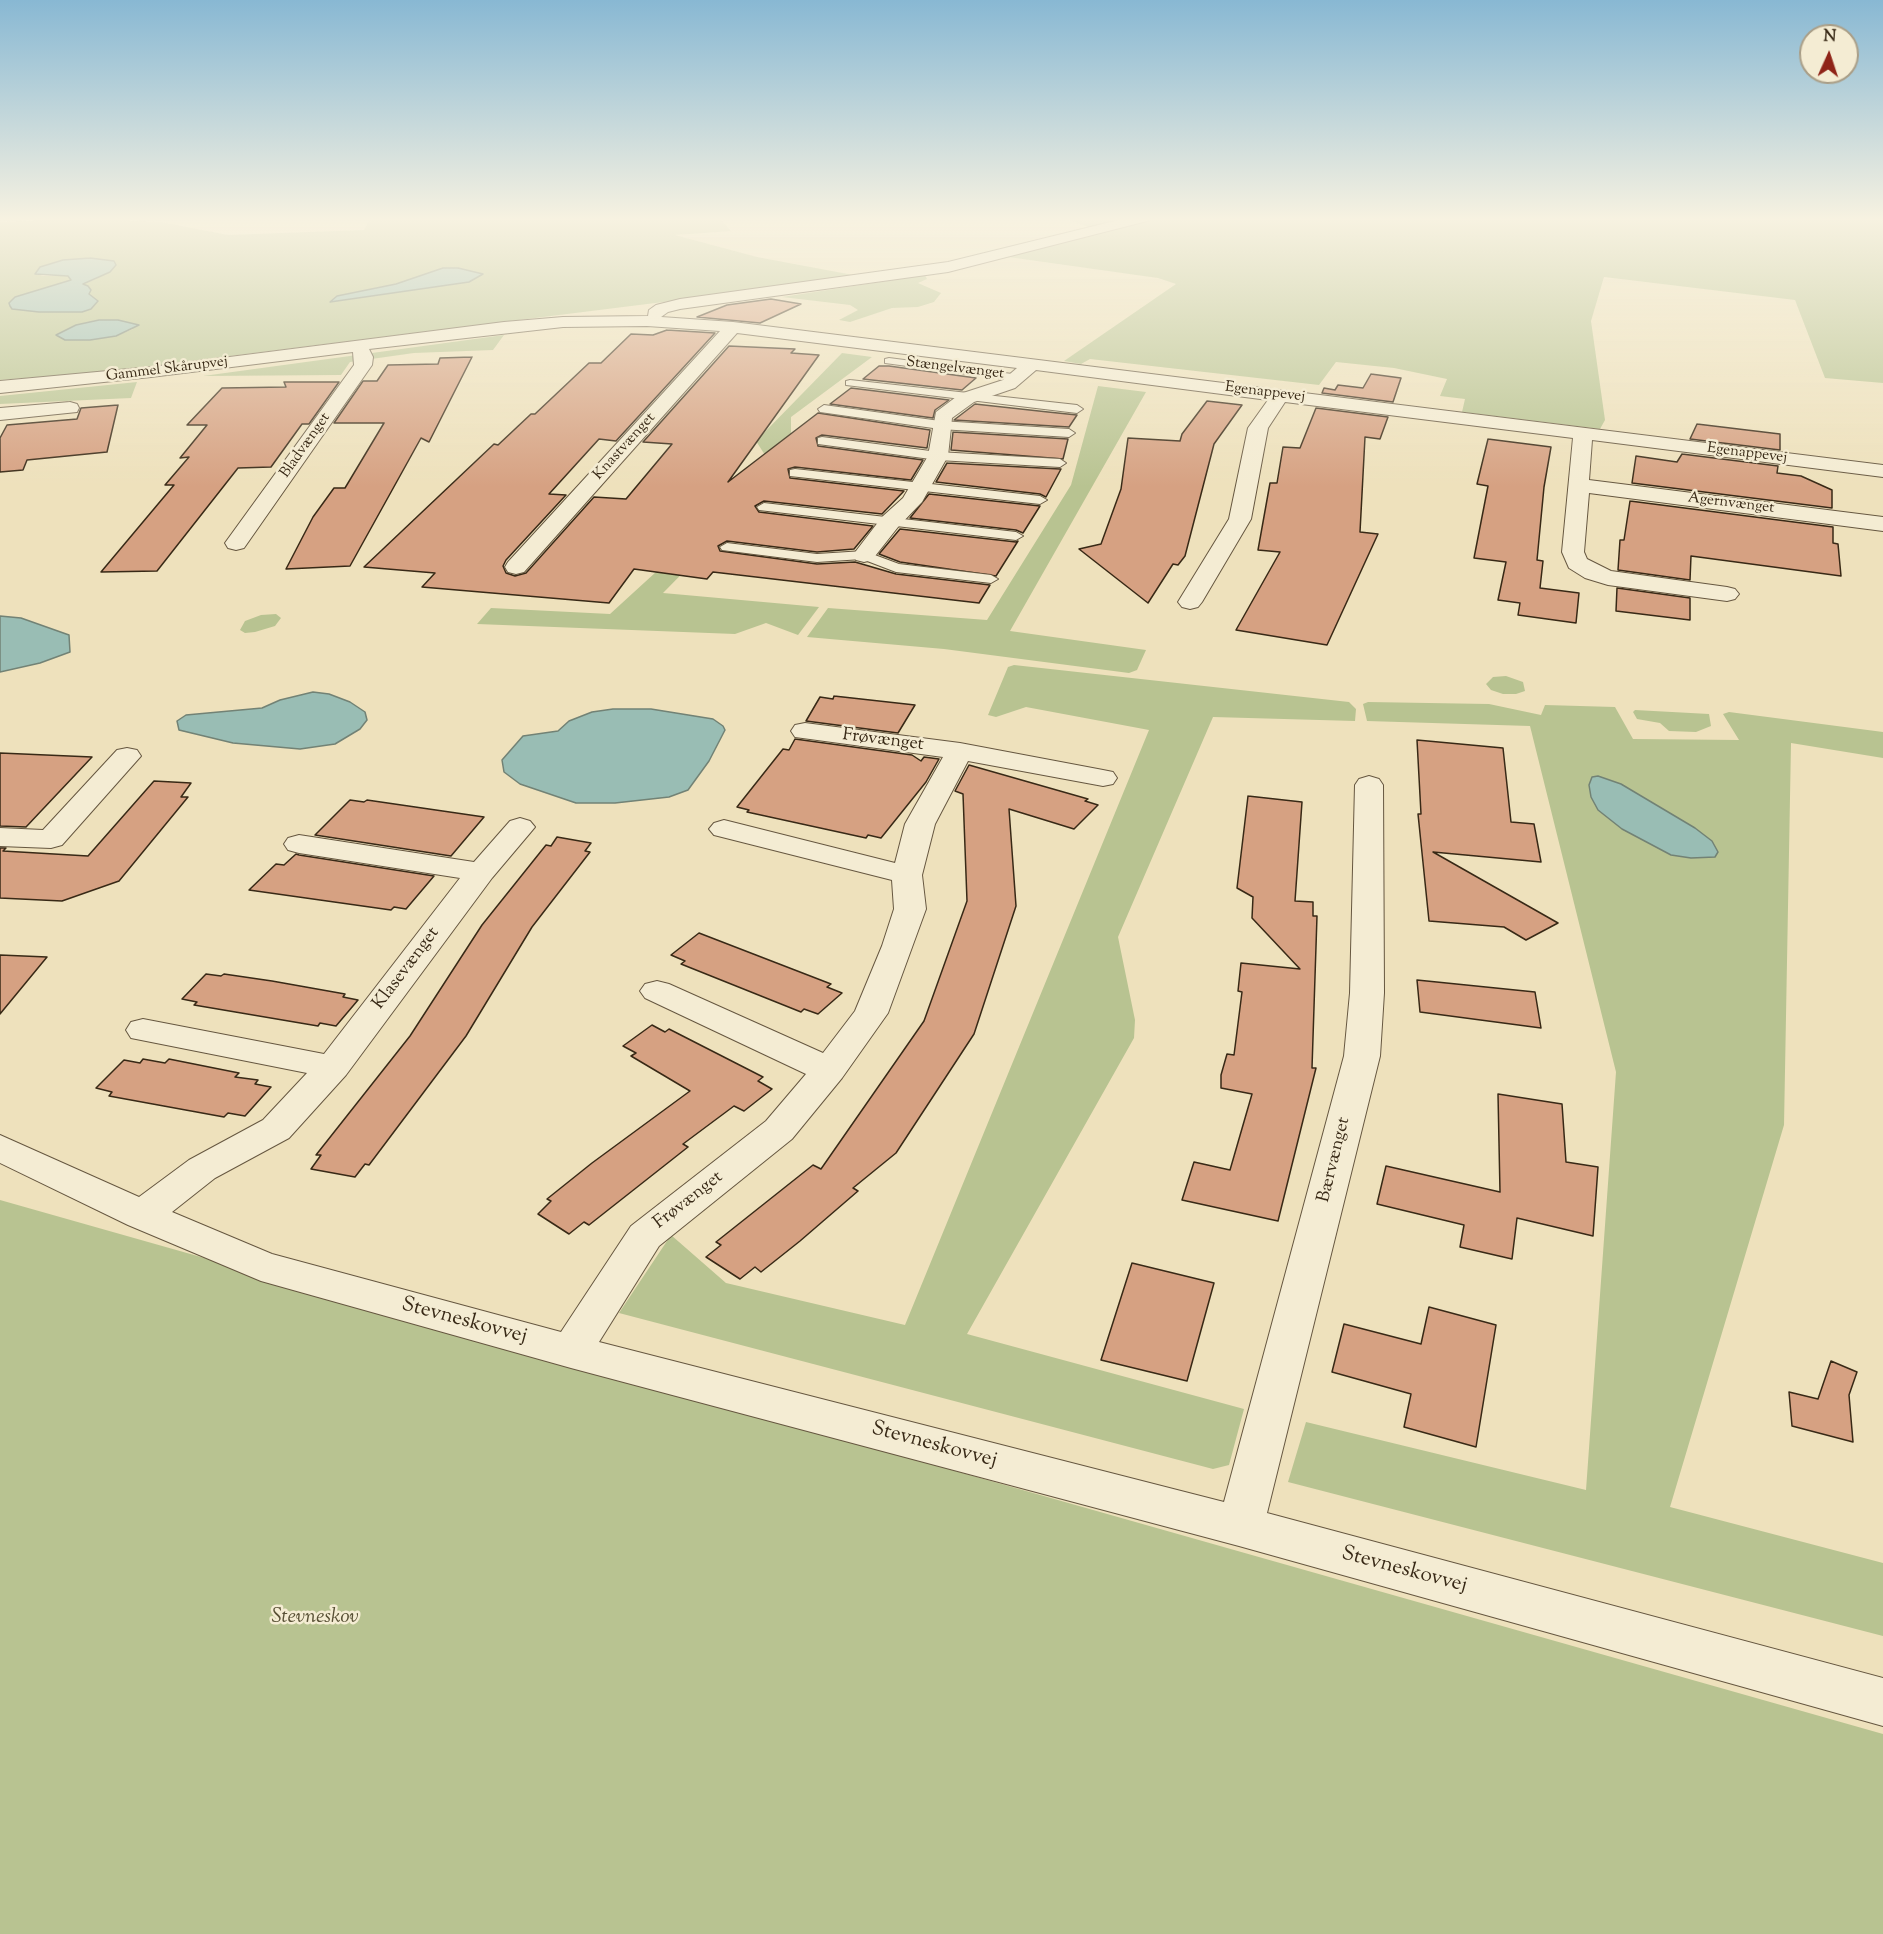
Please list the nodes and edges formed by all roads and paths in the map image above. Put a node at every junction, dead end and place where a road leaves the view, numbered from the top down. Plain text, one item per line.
1 (665, 307) edge
2 (647, 321) junction
3 (733, 327) junction
4 (359, 346) junction
5 (889, 361) dead end
6 (1026, 371) junction
7 (850, 383) dead end
8 (0, 387) edge
9 (1280, 395) junction
10 (968, 399) junction
11 (70, 408) dead end
12 (1077, 408) dead end
13 (824, 409) dead end
14 (0, 414) edge
15 (940, 425) junction
16 (1069, 433) dead end
17 (1583, 434) junction
18 (822, 441) dead end
19 (938, 456) junction
20 (1060, 463) dead end
21 (1883, 471) edge
22 (795, 473) dead end
23 (1578, 485) junction
24 (918, 487) junction
25 (1040, 500) dead end
26 (764, 507) dead end
27 (890, 522) junction
28 (1883, 524) edge
29 (1016, 536) dead end
30 (236, 543) dead end
31 (727, 547) dead end
32 (864, 555) junction
33 (516, 567) dead end
34 (991, 579) dead end
35 (1727, 594) dead end
36 (1190, 602) dead end
37 (805, 731) dead end
38 (960, 751) junction
39 (127, 756) dead end
40 (1103, 778) dead end
41 (1369, 785) dead end
42 (520, 827) dead end
43 (724, 829) dead end
44 (0, 837) edge
45 (299, 844) dead end
46 (481, 872) junction
47 (907, 875) junction
48 (657, 991) dead end
49 (143, 1030) dead end
50 (333, 1067) junction
51 (829, 1070) junction
52 (0, 1148) edge
53 (142, 1215) junction
54 (571, 1351) junction
55 (1239, 1526) junction
56 (1883, 1702) edge

1 - 2 street
2 - 3 street, Egenappevej
2 - 4 street, Gammel Skårupvej
3 - 6 street, Egenappevej
3 - 33 street, Knastvænget
4 - 8 street, Gammel Skårupvej
4 - 30 street, Bladvænget
5 - 6 lane, Stængelvænget
6 - 9 street, Egenappevej
6 - 10 street, Stængelvænget
7 - 10 lane, Stængelvænget
9 - 17 street, Egenappevej
9 - 36 street
10 - 12 lane, Stængelvænget
10 - 15 street, Stængelvænget
11 - 14 street
13 - 15 lane
15 - 16 lane
15 - 19 street
17 - 21 street, Egenappevej
17 - 23 street
18 - 19 lane
19 - 20 lane
19 - 24 street
22 - 24 lane
23 - 28 street, Agernvænget
23 - 35 street
24 - 25 lane
24 - 27 street
26 - 27 lane
27 - 29 lane
27 - 32 street
31 - 32 lane
32 - 34 lane
37 - 38 street, Frøvænget
38 - 40 street, Frøvænget
38 - 47 street, Frøvænget
39 - 44 street
41 - 55 street, Bærvænget
42 - 46 street, Klasevænget
43 - 47 street
45 - 46 street
46 - 50 street, Klasevænget
47 - 51 street, Frøvænget
48 - 51 street
49 - 50 street
50 - 53 street, Klasevænget
51 - 54 street, Frøvænget
52 - 53 street, Stevneskovvej
53 - 54 street, Stevneskovvej
54 - 55 street, Stevneskovvej
55 - 56 street, Stevneskovvej

